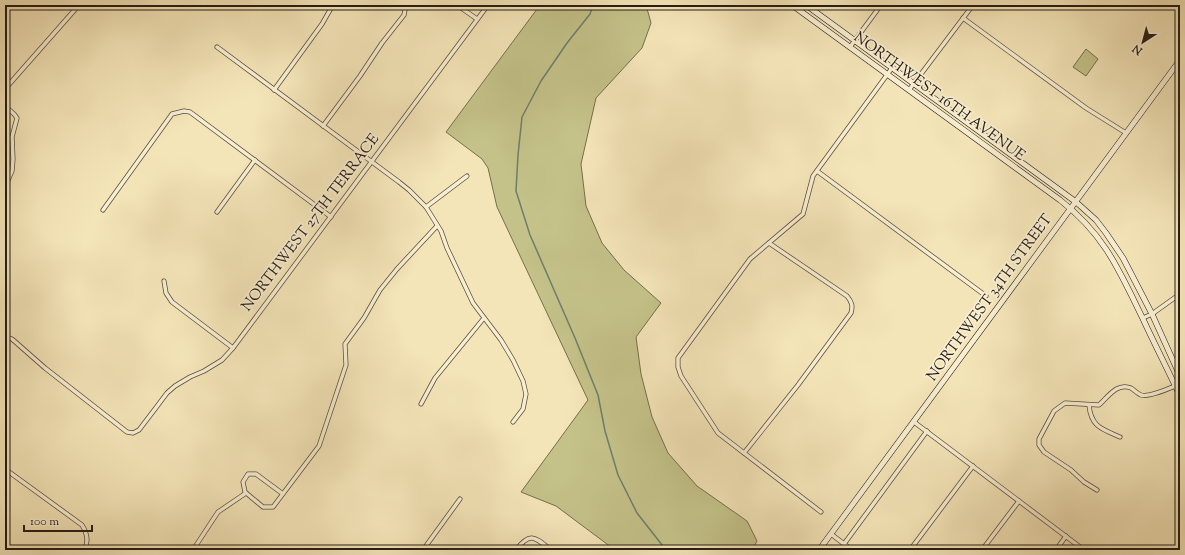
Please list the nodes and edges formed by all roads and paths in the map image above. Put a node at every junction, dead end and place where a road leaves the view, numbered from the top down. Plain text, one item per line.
1 (79, 5) edge
2 (331, 5) edge
3 (406, 5) edge
4 (457, 5) edge
5 (488, 5) edge
6 (792, 5) edge
7 (806, 5) edge
8 (881, 5) edge
9 (973, 5) edge
10 (963, 18) junction
11 (477, 19) junction
12 (855, 41) junction
13 (216, 47) dead end
14 (850, 47) junction
15 (1180, 60) edge
16 (1175, 67) junction
17 (892, 68) junction
18 (1180, 70) edge
19 (888, 75) junction
20 (914, 84) junction
21 (5, 89) edge
22 (274, 90) junction
23 (909, 90) junction
24 (5, 106) edge
25 (323, 126) junction
26 (1126, 133) junction
27 (990, 139) junction
28 (986, 146) junction
29 (255, 160) junction
30 (372, 162) junction
31 (817, 171) junction
32 (467, 176) dead end
33 (5, 187) edge
34 (1076, 202) junction
35 (426, 207) junction
36 (1071, 208) junction
37 (103, 210) dead end
38 (217, 212) dead end
39 (331, 217) junction
40 (438, 226) junction
41 (769, 243) junction
42 (164, 281) dead end
43 (1180, 294) edge
44 (986, 296) dead end
45 (1152, 314) junction
46 (484, 318) junction
47 (1142, 318) junction
48 (7, 337) dead end
49 (233, 348) junction
50 (1180, 376) edge
51 (1178, 385) edge
52 (1180, 396) edge
53 (421, 404) dead end
54 (1089, 405) junction
55 (513, 422) dead end
56 (914, 422) junction
57 (927, 431) junction
58 (1120, 437) dead end
59 (744, 453) junction
60 (973, 466) junction
61 (5, 469) edge
62 (1097, 490) dead end
63 (246, 493) junction
64 (283, 494) junction
65 (460, 498) dead end
66 (1019, 501) junction
67 (821, 512) dead end
68 (831, 534) junction
69 (1066, 536) junction
70 (844, 544) junction
71 (84, 550) edge
72 (193, 550) edge
73 (423, 550) edge
74 (516, 550) edge
75 (551, 550) edge
76 (819, 550) edge
77 (852, 550) edge
78 (910, 550) edge
79 (982, 550) edge
80 (1056, 550) edge
81 (1084, 550) edge

1 - 21 street
2 - 22 street
3 - 25 street
4 - 11 street
5 - 11 street, NORTHWEST 27TH TERRACE
6 - 14 main road, NORTHWEST 16TH AVENUE
7 - 12 main road, NORTHWEST 16TH AVENUE
8 - 12 street
9 - 10 street
10 - 20 street
10 - 26 street
11 - 30 street, NORTHWEST 27TH TERRACE
12 - 14 street
12 - 17 main road, NORTHWEST 16TH AVENUE
13 - 22 street
14 - 19 main road, NORTHWEST 16TH AVENUE
15 - 16 main road, NORTHWEST 34TH STREET
16 - 18 street
16 - 26 main road, NORTHWEST 34TH STREET
17 - 19 street
17 - 20 main road, NORTHWEST 16TH AVENUE
19 - 23 main road, NORTHWEST 16TH AVENUE
19 - 31 street
20 - 23 street
20 - 27 main road, NORTHWEST 16TH AVENUE
22 - 25 street
23 - 28 main road, NORTHWEST 16TH AVENUE
24 - 33 street
25 - 30 street
26 - 34 main road, NORTHWEST 34TH STREET
27 - 28 main road
27 - 34 main road, NORTHWEST 16TH AVENUE
28 - 36 main road, NORTHWEST 16TH AVENUE
29 - 37 street
29 - 38 street
29 - 39 street
30 - 35 street
30 - 39 street, NORTHWEST 27TH TERRACE
31 - 41 street
31 - 44 street
32 - 35 street
34 - 36 main road, NORTHWEST 34TH STREET
34 - 45 main road, NORTHWEST 16TH AVENUE
35 - 40 street
36 - 47 main road, NORTHWEST 16TH AVENUE
36 - 56 main road, NORTHWEST 34TH STREET
39 - 49 street, NORTHWEST 27TH TERRACE
40 - 46 street
40 - 64 street
41 - 59 street
41 - 59 street
42 - 49 street
43 - 45 street
45 - 47 street
45 - 50 main road, NORTHWEST 16TH AVENUE
46 - 53 street
46 - 55 street
47 - 51 main road, NORTHWEST 16TH AVENUE
48 - 49 street, NORTHWEST 27TH TERRACE
51 - 52 main road, NORTHWEST 16TH AVENUE
51 - 54 street
54 - 58 street
54 - 62 street
56 - 57 street
56 - 68 main road, NORTHWEST 34TH STREET
57 - 60 street
57 - 70 street
59 - 67 street
60 - 66 street
60 - 78 street
61 - 71 street
63 - 64 street
63 - 64 street
63 - 72 street
65 - 73 street
66 - 69 street
66 - 79 street
68 - 70 street
68 - 76 main road, NORTHWEST 34TH STREET
69 - 80 street
69 - 81 street
70 - 77 street
74 - 75 street

